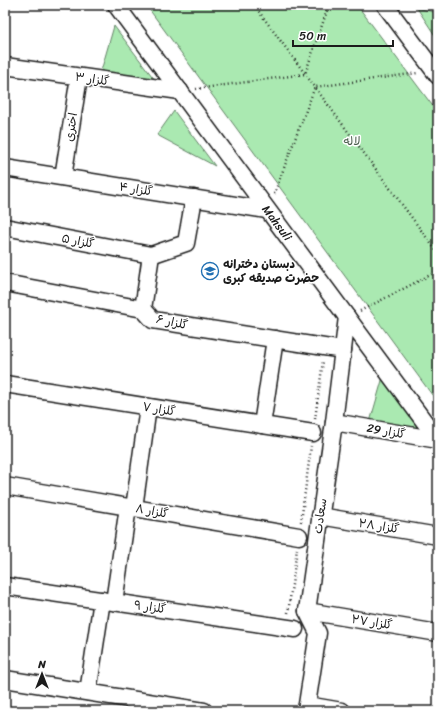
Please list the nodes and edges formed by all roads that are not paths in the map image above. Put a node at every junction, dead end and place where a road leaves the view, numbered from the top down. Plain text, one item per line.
1 (116, 5) edge
2 (385, 5) edge
3 (5, 66) edge
4 (436, 74) edge
5 (79, 77) junction
6 (180, 92) junction
7 (5, 168) edge
8 (63, 177) junction
9 (194, 198) junction
10 (268, 210) junction
11 (5, 227) edge
12 (151, 255) junction
13 (5, 283) edge
14 (144, 309) junction
15 (347, 317) junction
16 (275, 339) junction
17 (343, 350) junction
18 (5, 384) edge
19 (148, 407) junction
20 (334, 422) junction
21 (262, 425) junction
22 (313, 433) dead end
23 (438, 440) edge
24 (5, 486) edge
25 (131, 507) junction
26 (320, 516) junction
27 (299, 536) dead end
28 (438, 536) edge
29 (5, 586) edge
30 (108, 601) junction
31 (307, 611) junction
32 (295, 628) dead end
33 (438, 632) edge
34 (5, 679) edge
35 (88, 692) junction
36 (307, 708) edge
37 (204, 711) edge
38 (342, 711) edge

1 - 6 street, Mahsuli
2 - 4 street
3 - 5 street, گلزار ۳
5 - 6 street, گلزار ۳
5 - 8 street, اختری
6 - 10 street, Mahsuli
7 - 8 street, گلزار ۴
8 - 9 street, گلزار ۴
9 - 10 street, گلزار ۴
9 - 12 street
10 - 15 street, Mahsuli
11 - 12 street, گلزار ۵
12 - 14 street
13 - 14 street, گلزار ۶
14 - 16 street, گلزار ۶
15 - 17 street, سعادت
15 - 23 street, Mahsuli
16 - 17 street, گلزار ۶
16 - 21 street
17 - 20 street, سعادت
18 - 19 street, گلزار ۷
19 - 21 street, گلزار ۷
19 - 25 street
20 - 23 street, گلزار 29
20 - 26 street, سعادت
21 - 22 street, گلزار ۷
24 - 25 street, گلزار ۸
25 - 27 street, گلزار ۸
25 - 30 street
26 - 28 street, گلزار ۲۸
26 - 31 street, سعادت
29 - 30 street, گلزار ۹
30 - 32 street, گلزار ۹
30 - 35 street
31 - 33 street, گلزار ۲۷
31 - 36 street
34 - 35 street
35 - 37 street
36 - 38 street

